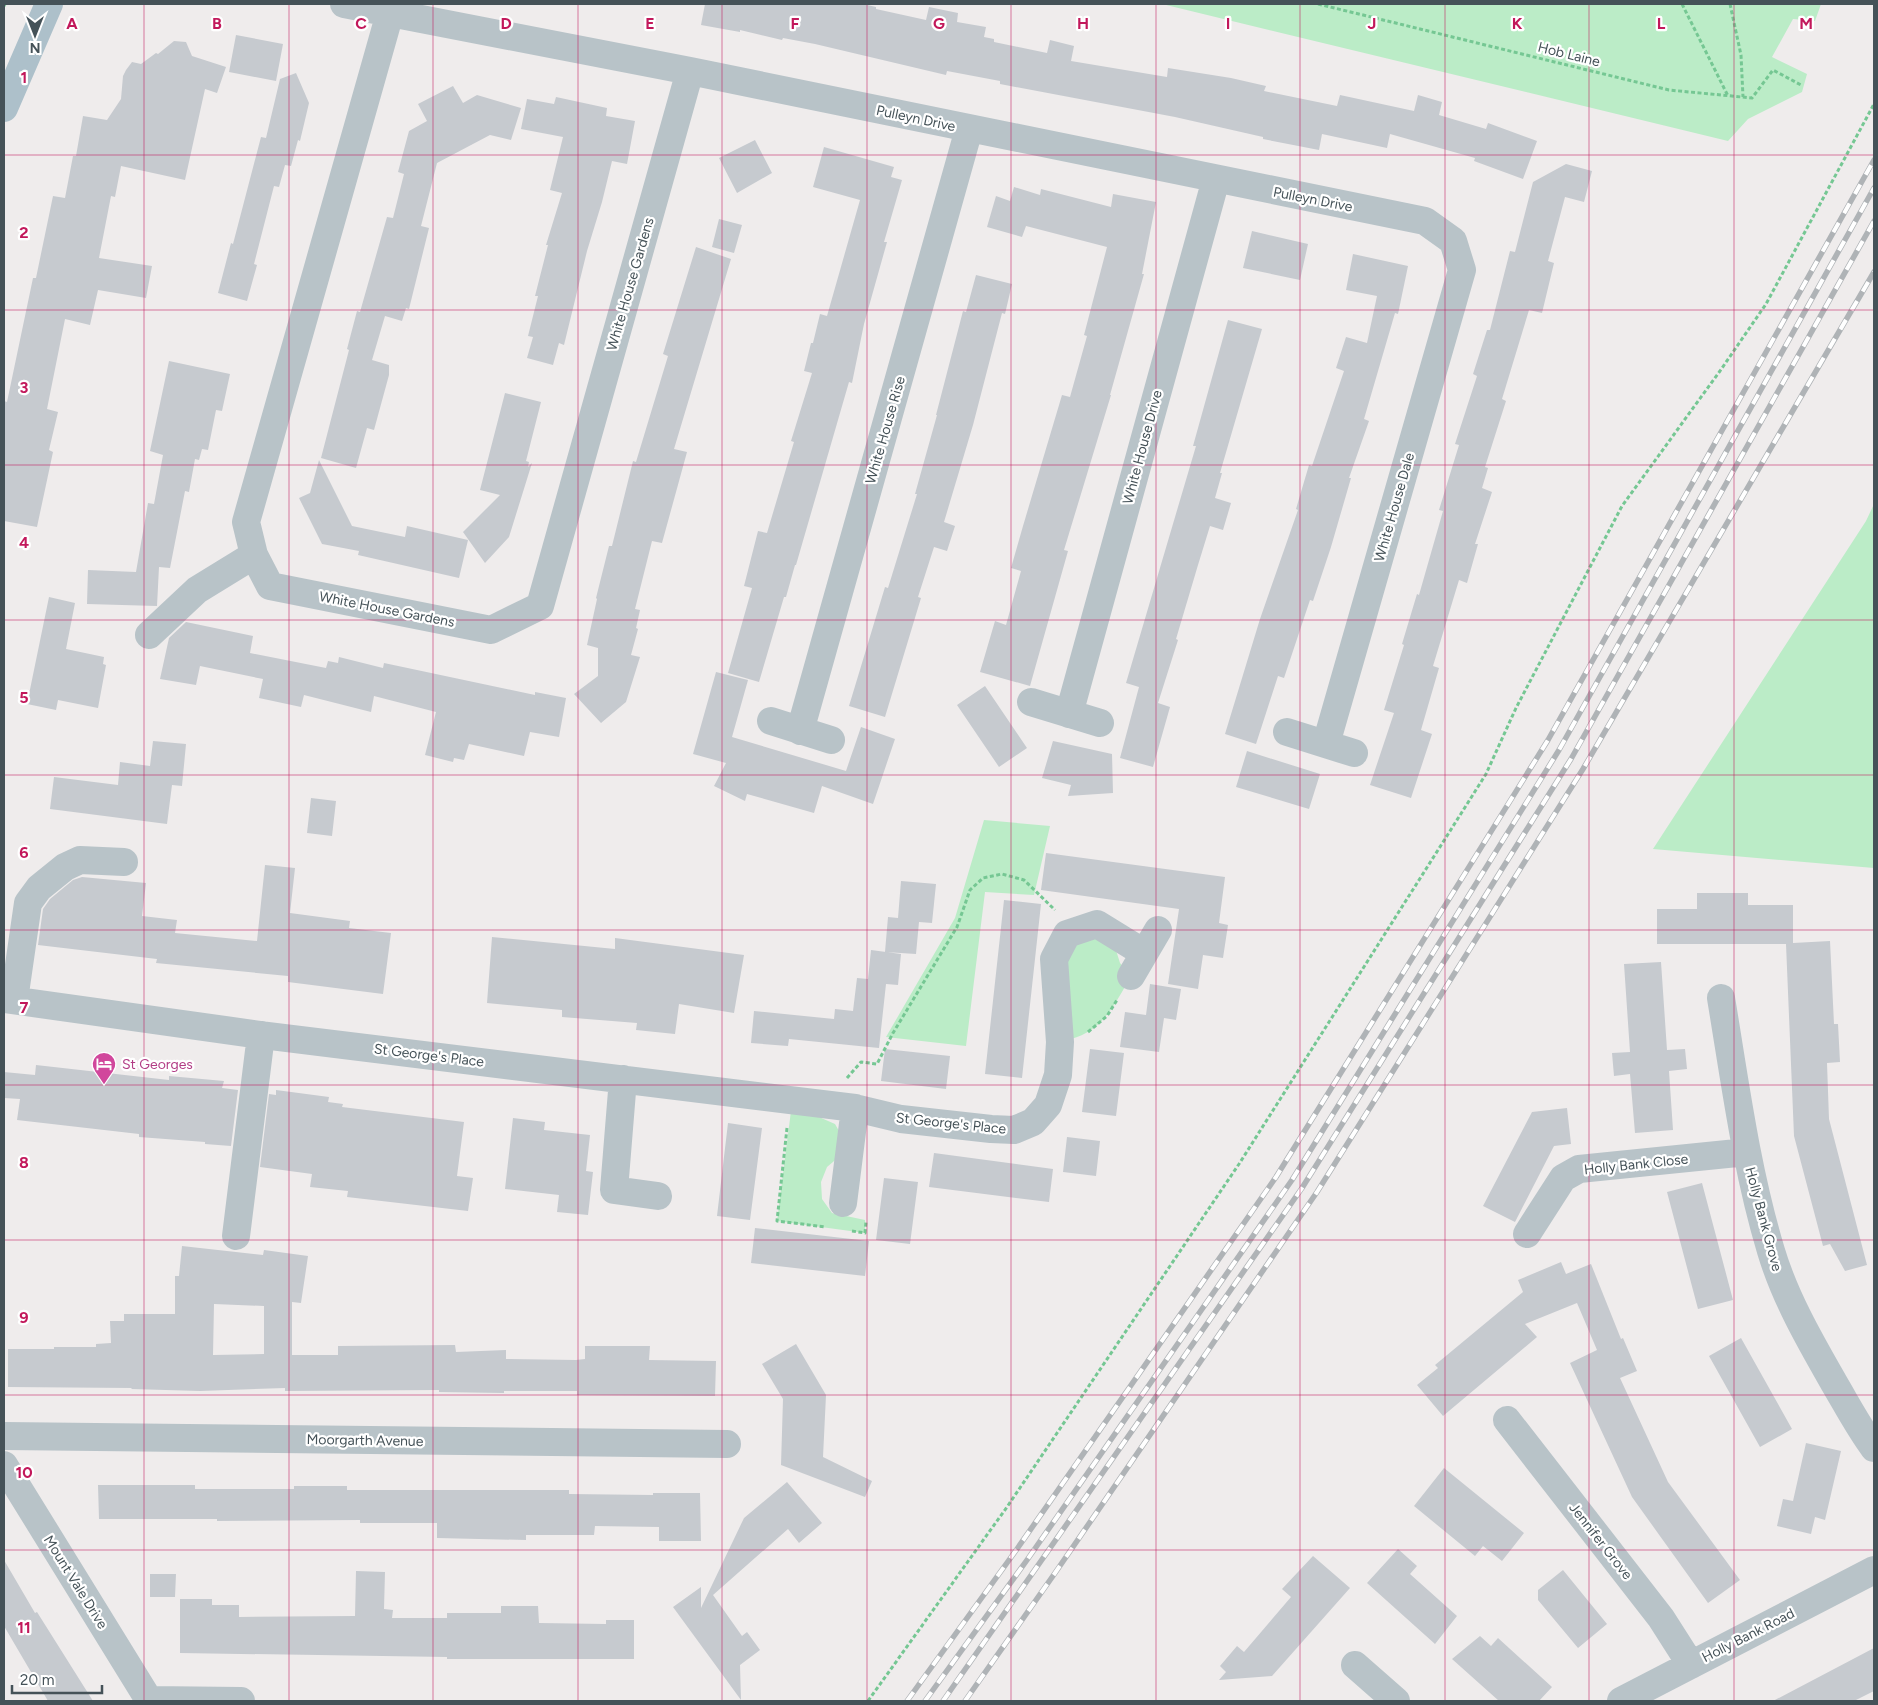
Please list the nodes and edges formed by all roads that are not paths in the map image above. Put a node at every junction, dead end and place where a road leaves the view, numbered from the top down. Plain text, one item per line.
1 (49, 4) edge
2 (344, 4) edge
3 (390, 13) junction
4 (690, 71) junction
5 (4, 108) edge
6 (970, 129) junction
7 (1216, 179) junction
8 (1462, 270) joint
9 (254, 555) junction
10 (149, 635) dead end
11 (1031, 702) dead end
12 (1069, 714) junction
13 (771, 721) dead end
14 (1100, 723) dead end
15 (800, 731) junction
16 (1287, 732) dead end
17 (831, 740) dead end
18 (1326, 744) junction
19 (1354, 753) dead end
20 (124, 862) dead end
21 (1158, 930) dead end
22 (1721, 998) dead end
23 (9, 1000) edge
24 (261, 1035) junction
25 (624, 1079) junction
26 (855, 1108) junction
27 (1746, 1152) junction
28 (658, 1196) dead end
29 (844, 1203) road end
30 (1528, 1234) dead end
31 (236, 1236) dead end
32 (1507, 1420) dead end
33 (4, 1436) edge
34 (727, 1444) dead end
35 (1874, 1448) edge
36 (4, 1465) edge
37 (1874, 1570) edge
38 (1355, 1664) dead end
39 (1691, 1664) junction
40 (149, 1700) edge
41 (241, 1701) edge
42 (1396, 1701) edge
43 (1622, 1701) edge

1 - 5 main road
2 - 3 street, Pulleyn Drive
3 - 4 street, Pulleyn Drive
3 - 9 street, White House Gardens
4 - 6 street, Pulleyn Drive
4 - 9 street, White House Gardens
6 - 7 street, Pulleyn Drive
6 - 15 street, White House Rise
7 - 8 street, Pulleyn Drive
7 - 12 street, White House Drive
8 - 18 street, White House Dale
9 - 10 street
11 - 12 street
12 - 14 street
13 - 15 street
15 - 17 street
16 - 18 street
18 - 19 street
20 - 23 street
21 - 26 street, St George's Place
22 - 27 street, Holly Bank Grove
23 - 24 street, St George's Place
24 - 25 street, St George's Place
24 - 31 street
25 - 26 street, St George's Place
25 - 28 street
26 - 29 street
27 - 30 street, Holly Bank Close
27 - 35 street, Holly Bank Grove
32 - 39 street, Jennifer Grove
33 - 34 street, Moorgarth Avenue
36 - 40 street, Mount Vale Drive
37 - 39 street, Holly Bank Road
38 - 42 street
39 - 43 street, Holly Bank Road
40 - 41 street

